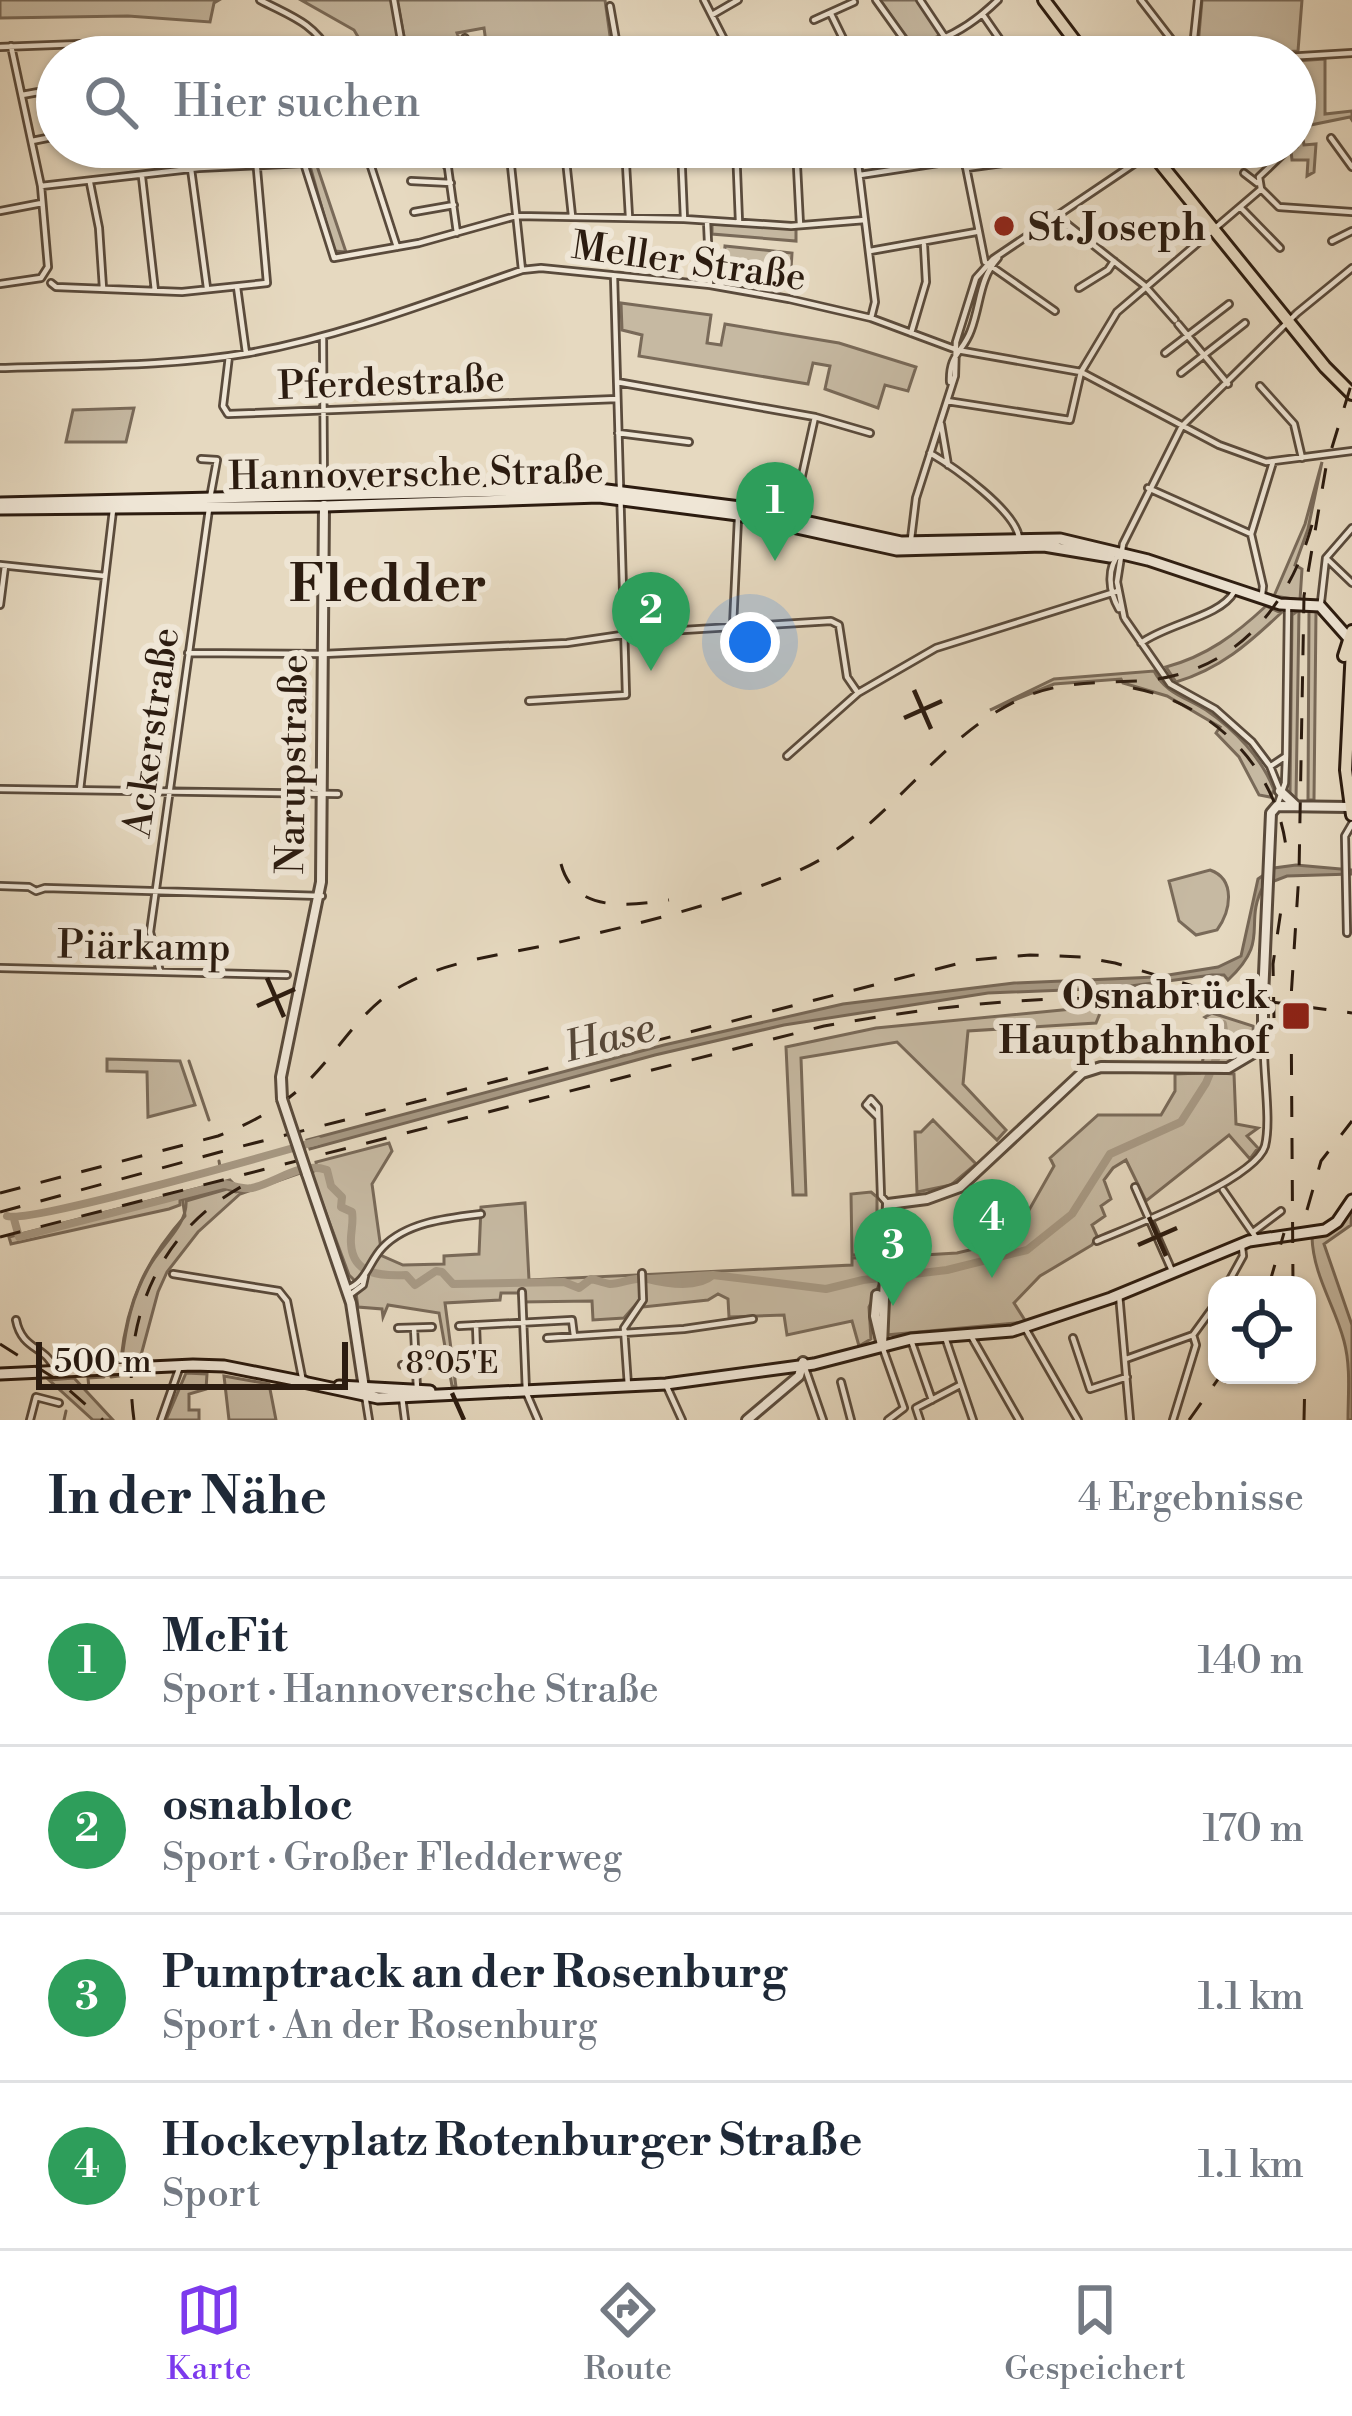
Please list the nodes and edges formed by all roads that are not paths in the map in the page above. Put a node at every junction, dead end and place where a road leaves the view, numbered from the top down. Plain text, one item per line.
1 (260, 0) edge
2 (394, 0) edge
3 (704, 0) edge
4 (738, 0) edge
5 (876, 0) edge
6 (920, 0) edge
7 (998, 0) edge
8 (1041, 0) edge
9 (1141, 0) edge
10 (1198, 0) edge
11 (854, 2) edge
12 (610, 6) dead end
13 (831, 14) junction
14 (712, 15) junction
15 (983, 15) junction
16 (814, 20) dead end
17 (317, 36) edge
18 (400, 36) edge
19 (616, 36) edge
20 (723, 36) edge
21 (843, 36) edge
22 (901, 36) edge
23 (945, 36) edge
24 (952, 36) edge
25 (998, 36) edge
26 (1068, 36) edge
27 (1171, 36) edge
28 (1192, 36) edge
29 (36, 45) edge
30 (11, 46) junction
31 (0, 47) edge
32 (1352, 53) edge
33 (1316, 55) edge
34 (36, 92) edge
35 (22, 95) junction
36 (1331, 138) dead end
37 (36, 140) edge
38 (32, 141) junction
39 (36, 161) edge
40 (1352, 167) edge
41 (37, 168) edge
42 (215, 168) edge
43 (256, 168) edge
44 (306, 168) edge
45 (371, 168) edge
46 (445, 168) edge
47 (513, 168) edge
48 (567, 168) edge
49 (626, 168) edge
50 (682, 168) edge
51 (737, 168) edge
52 (797, 168) edge
53 (859, 168) edge
54 (906, 168) edge
55 (966, 168) edge
56 (1127, 168) edge
57 (1169, 168) edge
58 (1266, 168) edge
59 (195, 169) junction
60 (1244, 173) dead end
61 (860, 175) junction
62 (142, 176) junction
63 (411, 181) dead end
64 (90, 183) junction
65 (451, 183) junction
66 (41, 186) junction
67 (1259, 186) junction
68 (43, 202) junction
69 (454, 205) junction
70 (1240, 207) junction
71 (0, 211) edge
72 (414, 212) dead end
73 (1352, 212) edge
74 (516, 216) junction
75 (572, 216) junction
76 (1058, 217) junction
77 (629, 218) junction
78 (684, 219) junction
79 (865, 220) junction
80 (707, 221) junction
81 (739, 222) junction
82 (800, 225) junction
83 (1215, 227) junction
84 (1352, 231) edge
85 (976, 232) junction
86 (458, 233) junction
87 (1332, 241) dead end
88 (924, 244) junction
89 (397, 247) junction
90 (1280, 248) dead end
91 (869, 251) junction
92 (1114, 261) junction
93 (988, 265) junction
94 (1352, 268) edge
95 (522, 270) junction
96 (614, 274) junction
97 (51, 283) dead end
98 (0, 284) edge
99 (104, 284) junction
100 (710, 285) junction
101 (1144, 285) junction
102 (237, 287) junction
103 (1079, 288) dead end
104 (207, 290) junction
105 (154, 291) junction
106 (1229, 304) dead end
107 (1055, 311) dead end
108 (871, 318) junction
109 (1291, 321) junction
110 (1245, 323) dead end
111 (910, 333) junction
112 (1188, 335) junction
113 (322, 336) junction
114 (957, 350) junction
115 (246, 353) junction
116 (1165, 353) dead end
117 (1204, 355) junction
118 (230, 356) junction
119 (0, 368) edge
120 (1081, 373) junction
121 (1181, 373) dead end
122 (617, 382) junction
123 (1228, 384) junction
124 (1260, 386) dead end
125 (1352, 394) edge
126 (617, 399) junction
127 (947, 401) junction
128 (324, 412) junction
129 (815, 417) junction
130 (941, 422) junction
131 (1182, 426) junction
132 (618, 433) junction
133 (870, 434) dead end
134 (688, 442) dead end
135 (1352, 451) edge
136 (930, 453) junction
137 (1302, 458) junction
138 (201, 459) dead end
139 (1273, 462) junction
140 (948, 465) junction
141 (1148, 488) junction
142 (620, 495) junction
143 (210, 501) junction
144 (324, 502) junction
145 (116, 503) junction
146 (0, 506) edge
147 (739, 511) junction
148 (790, 522) junction
149 (1352, 528) edge
150 (1251, 534) junction
151 (1019, 538) junction
152 (911, 547) junction
153 (1119, 557) junction
154 (1326, 558) junction
155 (3, 566) edge
156 (105, 576) junction
157 (1352, 583) edge
158 (1236, 588) junction
159 (1115, 592) junction
160 (1261, 597) junction
161 (0, 605) edge
162 (1288, 605) junction
163 (1320, 606) junction
164 (733, 626) junction
165 (624, 636) junction
166 (1351, 640) edge
167 (1142, 643) junction
168 (188, 653) junction
169 (323, 655) junction
170 (858, 693) junction
171 (529, 701) dead end
172 (787, 756) dead end
173 (1286, 756) junction
174 (1270, 766) junction
175 (0, 789) edge
176 (80, 790) junction
177 (169, 790) junction
178 (1280, 791) junction
179 (322, 793) junction
180 (338, 794) dead end
181 (1277, 806) junction
182 (1296, 806) junction
183 (1351, 813) edge
184 (0, 886) edge
185 (1348, 886) edge
186 (155, 890) junction
187 (321, 896) junction
188 (1347, 931) dead end
189 (0, 968) edge
190 (160, 972) junction
191 (287, 975) dead end
192 (1258, 1047) junction
193 (878, 1117) dead end
194 (1136, 1187) dead end
195 (1221, 1188) junction
196 (1352, 1200) edge
197 (886, 1202) junction
198 (1281, 1211) dead end
199 (481, 1214) dead end
200 (1151, 1216) junction
201 (1255, 1235) junction
202 (1096, 1241) dead end
203 (1241, 1244) junction
204 (1173, 1273) junction
205 (173, 1274) dead end
206 (642, 1274) dead end
207 (1232, 1276) edge
208 (348, 1292) junction
209 (522, 1292) dead end
210 (1119, 1294) junction
211 (1208, 1314) edge
212 (753, 1319) dead end
213 (16, 1320) dead end
214 (523, 1323) junction
215 (476, 1325) junction
216 (459, 1326) dead end
217 (432, 1327) dead end
218 (398, 1328) dead end
219 (414, 1328) junction
220 (1025, 1328) junction
221 (624, 1333) junction
222 (970, 1335) junction
223 (1193, 1335) junction
224 (574, 1336) junction
225 (945, 1336) junction
226 (547, 1338) dead end
227 (911, 1339) junction
228 (1072, 1339) dead end
229 (882, 1346) junction
230 (489, 1351) dead end
231 (466, 1352) dead end
232 (477, 1352) junction
233 (1126, 1359) junction
234 (803, 1363) junction
235 (179, 1365) junction
236 (402, 1365) dead end
237 (416, 1365) junction
238 (441, 1365) dead end
239 (56, 1370) junction
240 (0, 1374) edge
241 (1126, 1378) junction
242 (303, 1382) junction
243 (841, 1382) dead end
244 (665, 1384) junction
245 (960, 1385) junction
246 (628, 1386) junction
247 (526, 1392) junction
248 (365, 1393) junction
249 (410, 1395) junction
250 (932, 1400) junction
251 (58, 1403) dead end
252 (1173, 1419) edge
253 (30, 1420) edge
254 (161, 1420) edge
255 (369, 1420) edge
256 (404, 1420) edge
257 (538, 1420) edge
258 (682, 1420) edge
259 (747, 1420) edge
260 (823, 1420) edge
261 (851, 1420) edge
262 (888, 1420) edge
263 (920, 1420) edge
264 (973, 1420) edge
265 (1018, 1420) edge
266 (1078, 1420) edge
267 (1130, 1420) edge

1 - 17 street
2 - 18 street
3 - 14 street
4 - 14 street
5 - 22 street
6 - 23 street
7 - 15 street
8 - 26 main road
9 - 27 street
10 - 28 street
11 - 13 street
12 - 19 street
13 - 16 street
13 - 21 street
14 - 20 street
15 - 24 street
15 - 25 street
29 - 30 street
30 - 31 street
30 - 35 street
32 - 33 street
34 - 35 street
35 - 38 street
36 - 40 street
37 - 38 street
38 - 39 street
41 - 66 street
42 - 59 street
43 - 102 street
44 - 89 street
45 - 89 street
46 - 65 street
47 - 74 street
48 - 75 street
49 - 77 street
50 - 78 street
51 - 81 street
52 - 82 street
53 - 61 street
54 - 61 street
55 - 85 street
56 - 76 street
57 - 83 main road
58 - 67 street
59 - 62 street
59 - 104 street
60 - 67 street
61 - 79 street
62 - 64 street
62 - 105 street
63 - 65 street
64 - 66 street
64 - 99 street
65 - 69 street
66 - 68 street
67 - 70 street
67 - 73 street
68 - 71 street
68 - 98 street
69 - 72 street
69 - 86 street
70 - 83 street
70 - 90 street
74 - 75 street
74 - 86 street
74 - 95 street
75 - 77 street
76 - 92 street
76 - 93 street
77 - 78 street
78 - 80 street
79 - 82 street
79 - 91 street
80 - 81 street
80 - 100 street
81 - 82 street
83 - 101 street
83 - 109 main road
84 - 87 street
85 - 88 street
85 - 93 street
86 - 89 street
88 - 91 street
88 - 111 street
91 - 108 street
92 - 101 street
92 - 103 street
93 - 107 street
93 - 114 street
94 - 109 street
95 - 96 street, Meller Straße
95 - 113 street, Meller Straße
96 - 100 street, Meller Straße
96 - 122 street
97 - 99 street
99 - 105 street
100 - 108 street, Meller Straße
101 - 112 street
101 - 120 street
102 - 104 street
102 - 115 street
104 - 105 street
106 - 112 street
108 - 111 street, Meller Straße
109 - 123 street
109 - 125 main road
110 - 117 street
111 - 114 street, Meller Straße
112 - 116 street
112 - 117 street
113 - 115 street, Meller Straße
113 - 128 street, Narupstraße
114 - 120 street, Meller Straße
114 - 127 street
115 - 118 street, Meller Straße
117 - 121 street
117 - 123 street
118 - 119 street, Meller Straße
118 - 128 street, Pferdestraße
120 - 127 street
120 - 131 street, Meller Straße
122 - 126 street
122 - 129 street
123 - 131 street
124 - 137 street
126 - 128 street, Pferdestraße
126 - 132 street
127 - 130 street
128 - 144 street, Narupstraße
129 - 133 street
129 - 148 street
130 - 136 street
130 - 140 street
131 - 139 street, Meller Straße
131 - 141 street
132 - 134 street
132 - 142 street
135 - 137 street, Meller Straße
136 - 140 street
136 - 152 street
137 - 139 street, Meller Straße
138 - 143 street, Hannoversche Straße
139 - 150 street
140 - 151 street
141 - 150 street
141 - 153 street
142 - 144 main road, Hannoversche Straße
142 - 147 main road, Hannoversche Straße
142 - 165 street
143 - 144 main road, Hannoversche Straße
143 - 145 main road, Hannoversche Straße
143 - 168 street, Ackerstraße
144 - 169 street, Narupstraße
145 - 146 main road, Hannoversche Straße
145 - 156 street
147 - 148 main road, Hannoversche Straße
147 - 164 street
148 - 152 main road, Hannoversche Straße
149 - 154 street
150 - 160 street
151 - 152 main road, Hannoversche Straße
151 - 153 main road, Hannoversche Straße
152 - 153 main road, Hannoversche Straße
153 - 158 main road
153 - 159 street
154 - 157 street
154 - 163 street
155 - 156 street
155 - 161 street
156 - 176 street
158 - 160 main road
158 - 167 street
159 - 167 street
159 - 170 street
160 - 162 main road
162 - 163 main road
162 - 173 street
163 - 166 main road
164 - 165 street
164 - 170 street
165 - 169 street
165 - 171 street
166 - 183 main road
167 - 174 street
168 - 169 street
168 - 177 street, Ackerstraße
169 - 179 street, Narupstraße
170 - 172 street
173 - 174 street
173 - 178 street
174 - 178 street
175 - 176 street
176 - 177 street
177 - 179 street
177 - 186 street, Ackerstraße
178 - 181 street
178 - 182 street
179 - 180 street
179 - 187 street, Narupstraße
181 - 182 street
181 - 192 street, bridge
182 - 183 street
183 - 185 street
184 - 186 street
185 - 188 street
186 - 187 street
186 - 190 street, Ackerstraße
187 - 208 street, Narupstraße, bridge
189 - 190 street, Piärkamp
190 - 191 street, Piärkamp
192 - 195 street
192 - 197 street
193 - 197 street
194 - 200 street
195 - 200 street
195 - 201 street
196 - 201 main road
197 - 229 street
198 - 201 street
199 - 208 street
200 - 202 street
200 - 204 street
201 - 203 main road
203 - 204 main road
203 - 207 street
204 - 210 main road
205 - 242 street
206 - 221 street
208 - 248 street
209 - 214 street
210 - 220 main road
210 - 233 street
211 - 223 street
212 - 221 street
213 - 239 street
214 - 215 street
214 - 224 street
214 - 247 street
215 - 216 street
215 - 232 street
217 - 219 street
218 - 219 street
219 - 237 street
220 - 222 main road
220 - 266 street
221 - 224 street
221 - 246 street
222 - 225 main road
222 - 265 street
223 - 233 street
223 - 252 street
224 - 226 street
225 - 227 main road
225 - 245 street
227 - 229 main road
227 - 250 street
228 - 241 street
229 - 234 main road
229 - 262 street
230 - 232 street
231 - 232 street
233 - 241 street
234 - 244 main road
234 - 259 street
234 - 260 street
235 - 239 main road
235 - 242 main road
235 - 254 street
236 - 237 street
237 - 238 street
237 - 249 street
239 - 240 main road
241 - 267 street
242 - 248 main road
243 - 261 street
244 - 246 main road
244 - 258 street
245 - 250 street
245 - 264 street
246 - 247 main road
247 - 249 main road
247 - 257 street
248 - 249 main road
248 - 255 street
249 - 256 street
250 - 263 street
251 - 253 street

